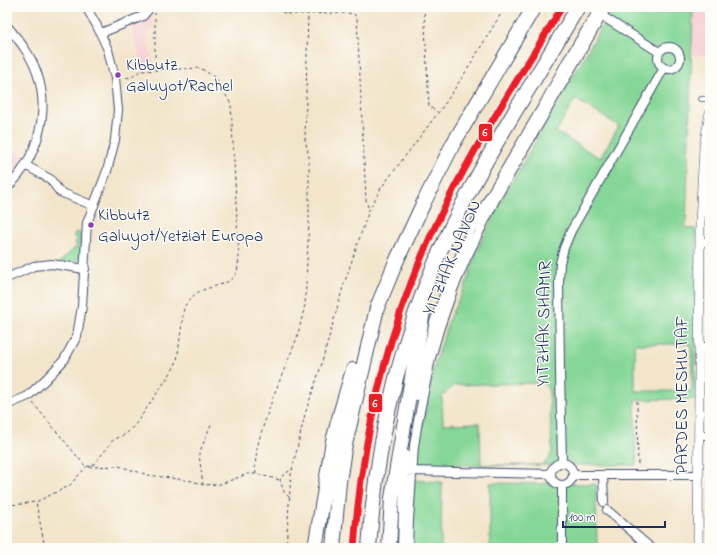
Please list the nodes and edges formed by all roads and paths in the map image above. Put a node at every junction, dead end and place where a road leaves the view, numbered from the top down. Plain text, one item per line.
1 (86, 7) edge
2 (279, 7) edge
3 (289, 7) edge
4 (424, 7) edge
5 (505, 7) edge
6 (534, 7) edge
7 (578, 7) edge
8 (600, 7) edge
9 (607, 7) edge
10 (152, 9) edge
11 (308, 13) junction
12 (287, 14) junction
13 (602, 16) junction
14 (7, 26) edge
15 (101, 33) junction
16 (659, 52) junction
17 (664, 68) junction
18 (155, 70) junction
19 (115, 78) junction
20 (701, 99) dead end
21 (710, 99) edge
22 (710, 112) edge
23 (437, 113) junction
24 (25, 165) junction
25 (7, 188) edge
26 (94, 206) junction
27 (369, 210) junction
28 (700, 242) junction
29 (710, 242) edge
30 (84, 269) junction
31 (429, 276) junction
32 (7, 278) edge
33 (377, 308) junction
34 (700, 347) junction
35 (710, 347) edge
36 (28, 396) junction
37 (637, 402) dead end
38 (7, 405) edge
39 (212, 422) dead end
40 (698, 435) junction
41 (710, 435) edge
42 (562, 463) junction
43 (86, 466) junction
44 (292, 469) junction
45 (404, 471) junction
46 (413, 472) junction
47 (256, 474) junction
48 (551, 474) junction
49 (573, 475) junction
50 (638, 475) junction
51 (698, 475) junction
52 (603, 476) junction
53 (280, 480) junction
54 (203, 485) junction
55 (562, 486) junction
56 (290, 497) junction
57 (36, 502) junction
58 (7, 505) edge
59 (12, 505) junction
60 (7, 523) edge
61 (45, 548) edge
62 (286, 548) edge
63 (315, 548) edge
64 (333, 548) edge
65 (369, 548) edge
66 (389, 548) edge
67 (402, 548) edge
68 (408, 548) edge
69 (562, 548) edge
70 (651, 548) edge
71 (698, 548) edge

1 - 15 street
2 - 12 path
3 - 12 path
4 - 23 path
5 - 23 path
6 - 33 highway
7 - 31 highway
8 - 45 street, YITZHAK NAVON
9 - 13 street, YITZHAK NAVON
10 - 15 street
10 - 18 path
11 - 12 path
11 - 27 path
11 - 47 path
13 - 16 street
13 - 46 street, YITZHAK NAVON
14 - 24 street
15 - 19 street
16 - 17 street
16 - 17 street
17 - 42 street, YITZHAK SHAMIR
18 - 19 path
18 - 43 path
19 - 26 street
20 - 21 lane
22 - 28 street, PARDES MESHUTAF
23 - 27 path
24 - 25 street
24 - 26 street
26 - 30 street
27 - 44 path
28 - 29 street
28 - 34 street, PARDES MESHUTAF
30 - 32 street
30 - 36 street
31 - 65 highway
31 - 66 highway
33 - 63 highway
33 - 64 highway
34 - 35 street
34 - 40 street, PARDES MESHUTAF
36 - 38 street
36 - 43 path
37 - 50 path
39 - 54 path
40 - 41 street
40 - 51 street, PARDES MESHUTAF
42 - 48 street
42 - 49 street
43 - 54 path
43 - 57 path
44 - 53 path
44 - 56 path
45 - 46 street
45 - 67 street, YITZHAK NAVON
46 - 48 street
46 - 68 street, YITZHAK NAVON
47 - 53 path
47 - 54 path
48 - 55 street
49 - 52 street
49 - 55 street
50 - 51 street
50 - 52 street
51 - 71 street, PARDES MESHUTAF
52 - 70 street
53 - 56 path
55 - 69 street
56 - 62 path
57 - 59 path
57 - 61 path
58 - 59 path
59 - 60 path

